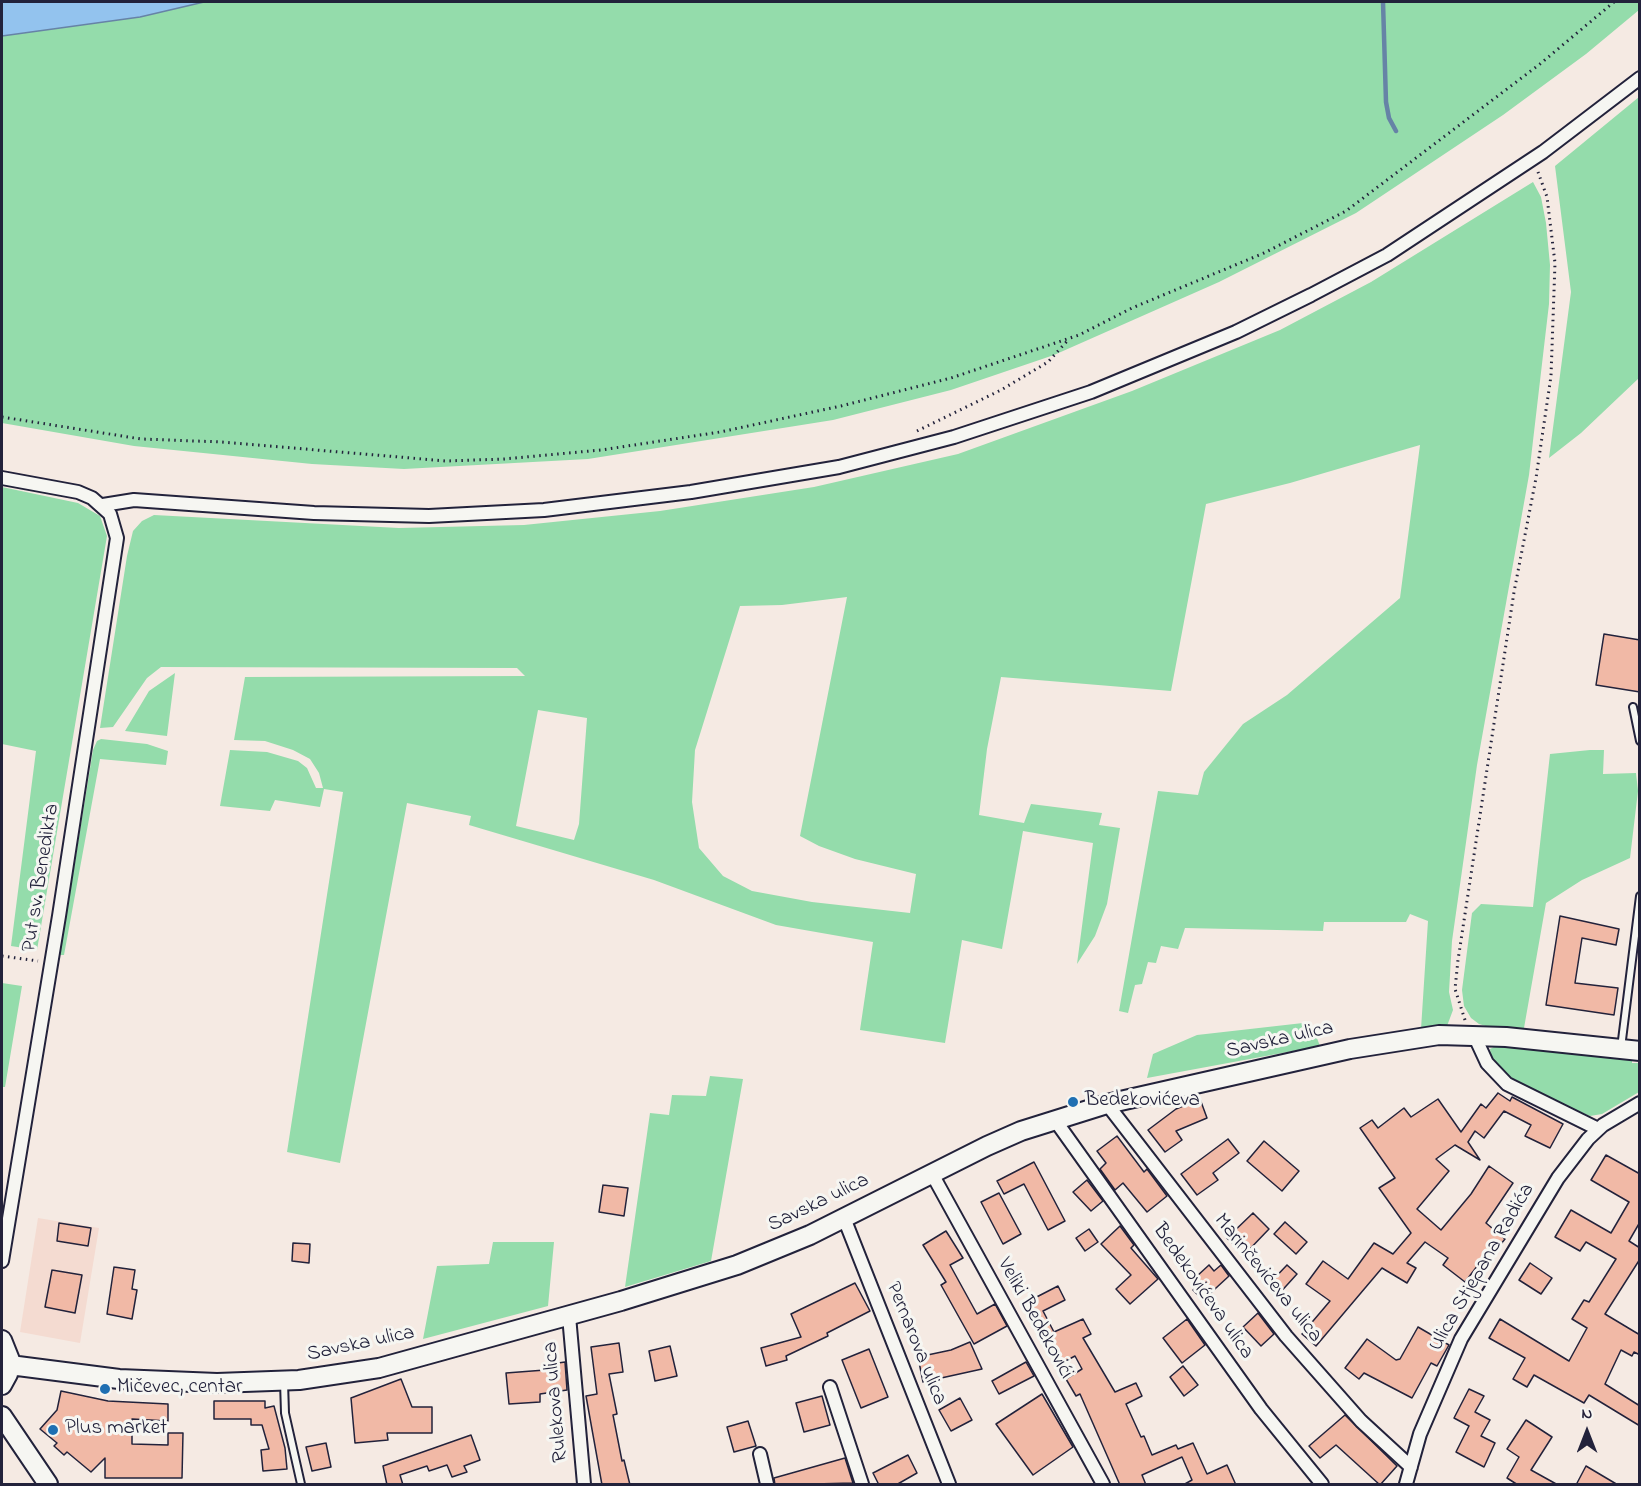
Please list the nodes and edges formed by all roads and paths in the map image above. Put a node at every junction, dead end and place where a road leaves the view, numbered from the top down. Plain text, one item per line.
1 (1614, 2) edge
2 (1640, 78) edge
3 (1533, 159) junction
4 (1070, 338) junction
5 (2, 417) edge
6 (909, 434) dead end
7 (2, 478) edge
8 (103, 505) junction
9 (1634, 707) dead end
10 (1640, 741) edge
11 (1640, 896) edge
12 (2, 956) edge
13 (51, 963) junction
14 (1474, 1035) junction
15 (1621, 1049) junction
16 (1640, 1051) edge
17 (1640, 1103) edge
18 (1107, 1104) junction
19 (1055, 1120) junction
20 (1598, 1129) junction
21 (931, 1172) junction
22 (844, 1218) junction
23 (2, 1259) edge
24 (569, 1316) junction
25 (2, 1340) edge
26 (10, 1365) junction
27 (284, 1381) junction
28 (2, 1385) edge
29 (830, 1387) dead end
30 (2, 1416) edge
31 (760, 1454) dead end
32 (1411, 1467) junction
33 (48, 1485) edge
34 (301, 1485) edge
35 (584, 1485) edge
36 (767, 1485) edge
37 (862, 1485) edge
38 (949, 1485) edge
39 (1103, 1485) edge
40 (1322, 1485) edge
41 (1406, 1485) edge

1 - 4 path
2 - 3 street
3 - 8 street
3 - 14 path
4 - 5 path
4 - 6 path
7 - 8 street
8 - 13 street, Put sv. Benedikta
9 - 10 lane
11 - 15 lane
12 - 13 path
13 - 23 street, Put sv. Benedikta
14 - 15 street, Savska ulica
14 - 18 street, Savska ulica
14 - 20 street
15 - 16 street, Savska ulica
17 - 20 street, Ulica Stjepana Radića
18 - 19 street, Savska ulica
18 - 32 street, Marinčevićeva ulica
19 - 21 street, Savska ulica
19 - 40 street, Bedekovićeva ulica
20 - 32 street, Ulica Stjepana Radića
21 - 22 street, Savska ulica
21 - 39 street, Veliki Bedekovići
22 - 24 street, Savska ulica
22 - 38 street, Pernarova ulica
24 - 27 street, Savska ulica
24 - 35 street, Rulekova ulica
25 - 26 street
26 - 27 street, Savska ulica
26 - 28 street
27 - 34 lane
29 - 37 street
30 - 33 street
31 - 36 street
32 - 41 street, Ulica Stjepana Radića

